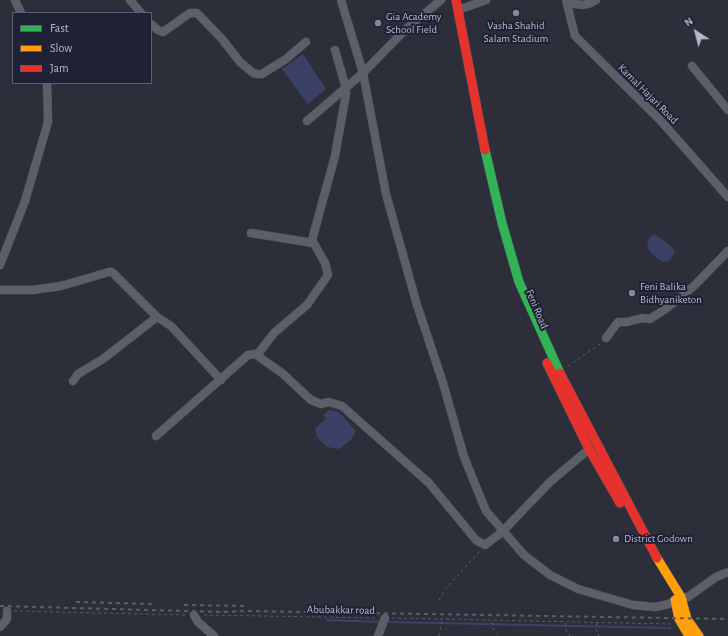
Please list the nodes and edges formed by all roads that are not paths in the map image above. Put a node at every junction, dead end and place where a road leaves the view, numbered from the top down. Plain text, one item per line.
1 (15, 0) edge
2 (130, 0) edge
3 (341, 0) edge
4 (441, 0) edge
5 (451, 0) edge
6 (456, 0) edge
7 (486, 0) edge
8 (596, 0) edge
9 (567, 1) edge
10 (458, 10) junction
11 (21, 12) edge
12 (140, 12) edge
13 (152, 25) edge
14 (306, 42) dead end
15 (334, 50) dead end
16 (692, 66) dead end
17 (363, 73) junction
18 (47, 84) edge
19 (346, 88) junction
20 (728, 110) edge
21 (307, 121) dead end
22 (728, 197) edge
23 (251, 232) dead end
24 (314, 243) junction
25 (728, 251) edge
26 (0, 265) edge
27 (0, 290) edge
28 (157, 316) junction
29 (606, 338) road end
30 (257, 355) junction
31 (221, 380) junction
32 (73, 381) dead end
33 (156, 436) dead end
34 (589, 449) junction
35 (502, 532) junction
36 (728, 572) edge
37 (678, 599) junction
38 (7, 611) road end
39 (194, 615) road end
40 (385, 618) road end
41 (0, 627) edge
42 (214, 636) edge
43 (378, 636) edge
44 (689, 636) edge
45 (699, 636) edge

1 - 11 street
2 - 12 street
3 - 17 street
4 - 17 street
5 - 34 main road, Feni Road
6 - 10 main road
7 - 10 street
8 - 9 street
9 - 22 street, Kamal Hajari Road
10 - 37 main road
13 - 14 street
15 - 19 street
16 - 20 street
17 - 19 street
17 - 35 street
18 - 26 street
19 - 21 street
19 - 24 street
23 - 24 street
24 - 30 street
25 - 29 street
27 - 28 street
28 - 31 street
28 - 32 street
30 - 31 street
30 - 35 street
31 - 33 street
34 - 35 street
34 - 37 main road, Feni Road
35 - 37 street
36 - 37 street
37 - 44 main road
37 - 45 main road
38 - 41 street
39 - 42 street
40 - 43 street

